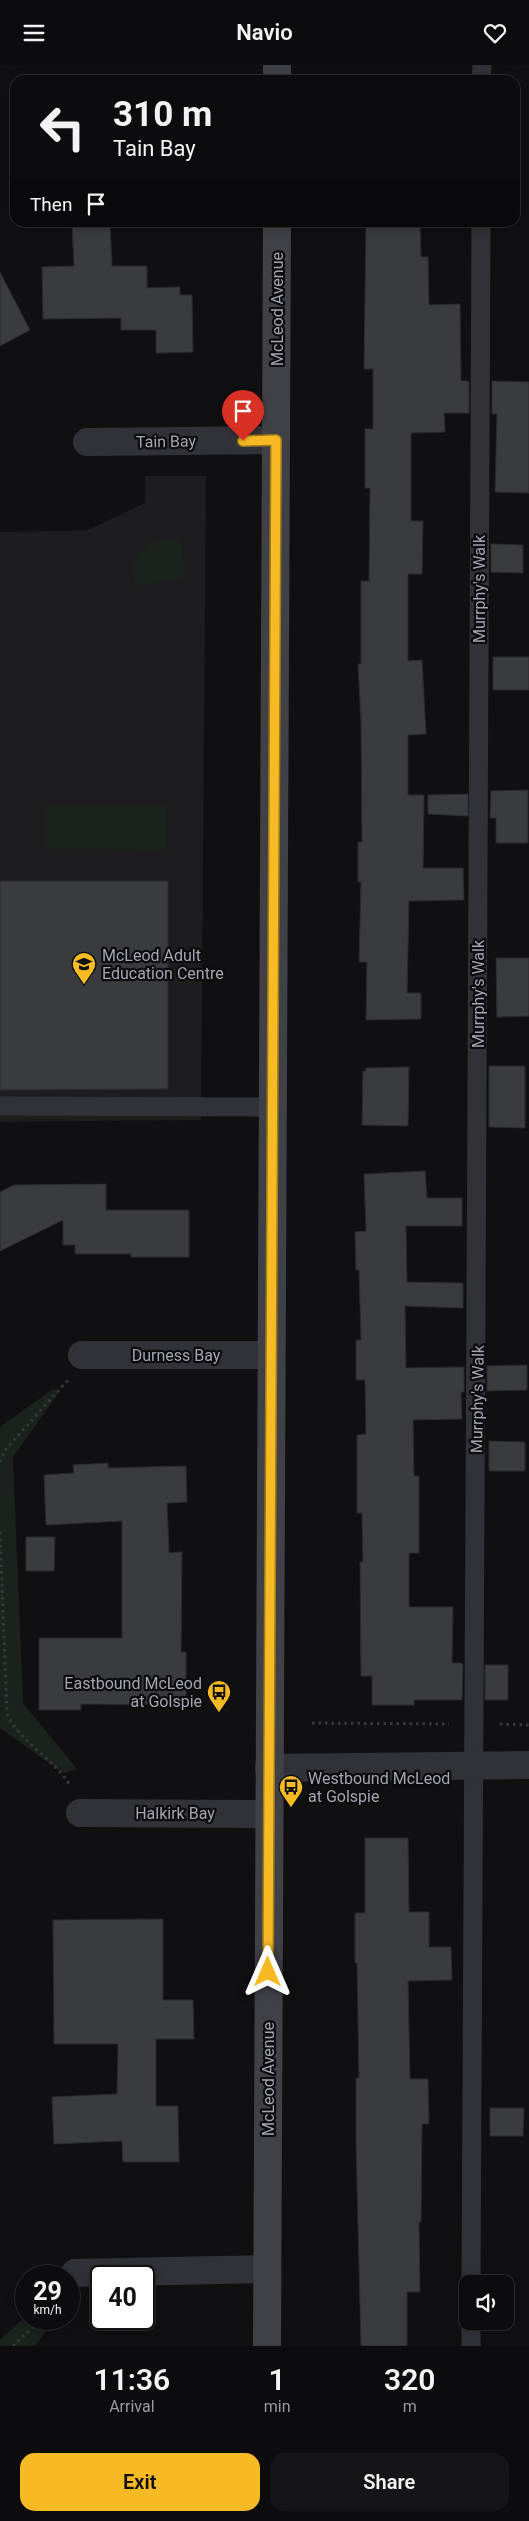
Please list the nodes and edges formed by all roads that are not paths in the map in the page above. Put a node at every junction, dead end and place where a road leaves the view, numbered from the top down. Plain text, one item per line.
1 (277, 227) edge
2 (481, 227) edge
3 (276, 440) junction
4 (87, 442) dead end
5 (0, 1106) edge
6 (273, 1107) junction
7 (82, 1355) road end
8 (271, 1355) junction
9 (529, 1765) edge
10 (473, 1766) junction
11 (269, 1768) junction
12 (80, 1813) road end
13 (269, 1814) junction
14 (267, 2269) junction
15 (80, 2273) edge
16 (471, 2275) edge
17 (471, 2330) edge
18 (267, 2346) edge
19 (471, 2346) edge

1 - 3 street, McLeod Avenue
2 - 10 lane, Murrphy's Walk
3 - 4 street, Tain Bay
3 - 6 street, McLeod Avenue
5 - 6 lane
6 - 8 street, McLeod Avenue
7 - 8 street, Durness Bay
8 - 11 street, McLeod Avenue
9 - 10 street
10 - 11 street
10 - 16 lane, Murrphy's Walk
11 - 13 street, McLeod Avenue
12 - 13 street, Halkirk Bay
13 - 14 street, McLeod Avenue
14 - 15 street
14 - 18 street, McLeod Avenue
17 - 19 lane

